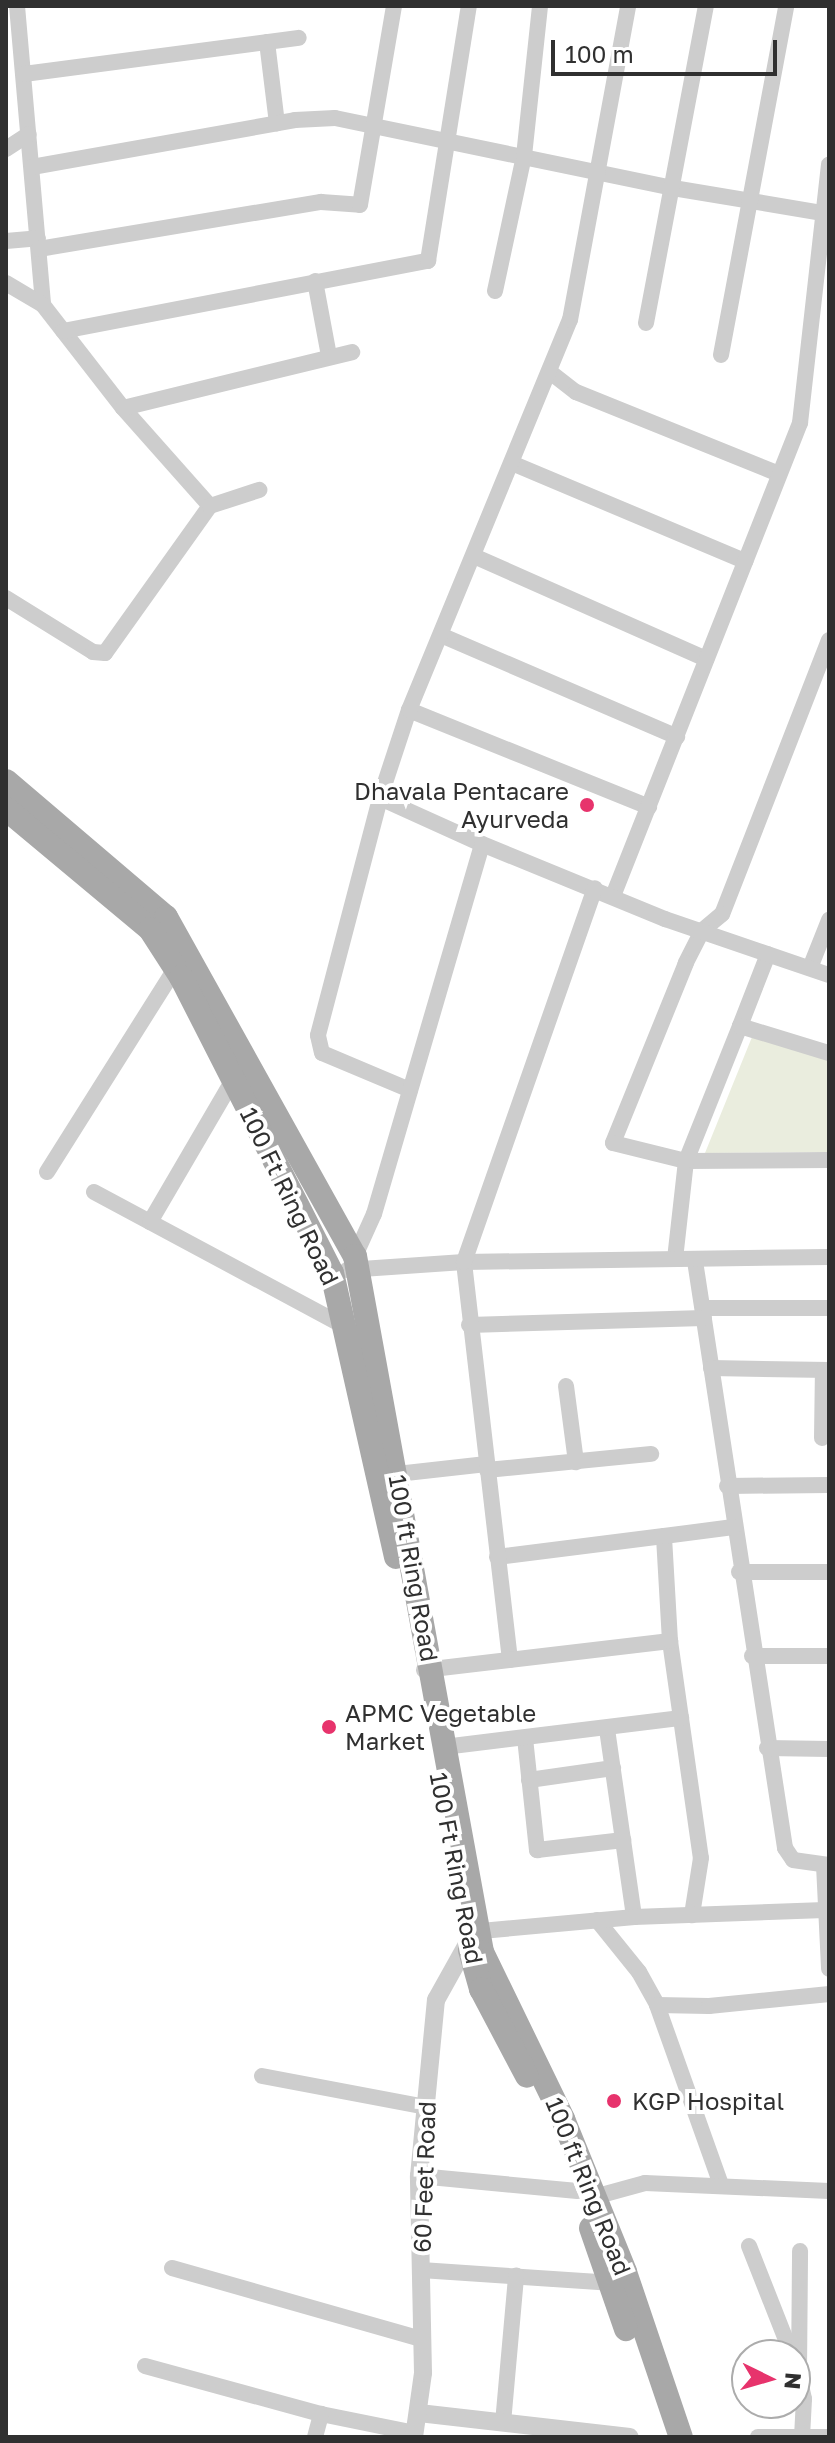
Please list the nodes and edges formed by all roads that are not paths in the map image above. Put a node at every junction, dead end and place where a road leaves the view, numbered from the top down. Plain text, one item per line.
1 (17, 6) edge
2 (394, 6) edge
3 (469, 6) edge
4 (540, 6) edge
5 (628, 6) edge
6 (706, 6) edge
7 (786, 6) edge
8 (299, 38) dead end
9 (267, 42) junction
10 (22, 48) junction
11 (6, 58) edge
12 (24, 74) junction
13 (277, 123) junction
14 (375, 124) junction
15 (29, 134) junction
16 (450, 139) junction
17 (6, 149) edge
18 (524, 156) junction
19 (829, 165) edge
20 (32, 167) junction
21 (597, 172) junction
22 (673, 188) junction
23 (748, 201) junction
24 (824, 213) edge
25 (6, 241) edge
26 (38, 243) junction
27 (315, 281) junction
28 (6, 283) edge
29 (495, 291) dead end
30 (43, 305) junction
31 (646, 323) dead end
32 (63, 331) junction
33 (352, 352) dead end
34 (721, 355) dead end
35 (329, 356) junction
36 (550, 372) junction
37 (123, 408) junction
38 (514, 464) junction
39 (779, 474) junction
40 (259, 490) dead end
41 (210, 506) junction
42 (476, 557) junction
43 (745, 561) junction
44 (6, 598) edge
45 (443, 636) junction
46 (829, 640) edge
47 (706, 659) junction
48 (409, 710) junction
49 (677, 737) junction
50 (6, 781) edge
51 (380, 798) junction
52 (649, 807) junction
53 (6, 809) edge
54 (482, 844) junction
55 (595, 888) junction
56 (613, 896) junction
57 (829, 920) edge
58 (702, 931) junction
59 (768, 954) junction
60 (810, 968) junction
61 (175, 969) junction
62 (829, 975) edge
63 (740, 1026) junction
64 (829, 1053) edge
65 (233, 1080) junction
66 (410, 1090) junction
67 (829, 1160) edge
68 (686, 1161) junction
69 (47, 1172) dead end
70 (94, 1192) dead end
71 (150, 1222) junction
72 (829, 1257) edge
73 (675, 1259) junction
74 (695, 1261) junction
75 (357, 1262) junction
76 (464, 1262) junction
77 (332, 1273) junction
78 (829, 1308) edge
79 (703, 1313) junction
80 (469, 1325) junction
81 (346, 1327) junction
82 (711, 1368) junction
83 (826, 1370) edge
84 (566, 1386) dead end
85 (822, 1438) dead end
86 (651, 1454) dead end
87 (576, 1462) junction
88 (486, 1467) junction
89 (397, 1474) junction
90 (829, 1485) edge
91 (727, 1486) junction
92 (733, 1527) junction
93 (664, 1536) junction
94 (497, 1557) junction
95 (739, 1572) junction
96 (829, 1572) edge
97 (670, 1641) junction
98 (752, 1656) junction
99 (829, 1656) edge
100 (510, 1660) junction
101 (427, 1669) junction
102 (681, 1718) junction
103 (607, 1729) junction
104 (525, 1738) junction
105 (444, 1747) junction
106 (767, 1748) junction
107 (829, 1749) edge
108 (613, 1768) junction
109 (529, 1780) junction
110 (623, 1840) junction
111 (827, 1865) edge
112 (825, 1910) junction
113 (692, 1915) junction
114 (634, 1917) junction
115 (597, 1920) junction
116 (474, 1936) junction
117 (829, 1969) edge
118 (829, 1994) edge
119 (657, 2005) junction
120 (262, 2076) dead end
121 (426, 2107) junction
122 (419, 2176) junction
123 (721, 2185) junction
124 (829, 2191) edge
125 (586, 2194) junction
126 (749, 2246) dead end
127 (800, 2251) dead end
128 (172, 2268) dead end
129 (421, 2270) junction
130 (516, 2276) junction
131 (610, 2283) junction
132 (422, 2339) junction
133 (786, 2339) edge
134 (798, 2339) edge
135 (145, 2366) dead end
136 (419, 2413) junction
137 (321, 2414) junction
138 (503, 2423) junction
139 (414, 2435) edge
140 (802, 2436) edge
141 (315, 2437) edge
142 (630, 2437) edge
143 (665, 2437) edge
144 (681, 2437) edge
145 (758, 2437) edge
146 (829, 2437) edge

1 - 10 street
2 - 14 street
3 - 16 street
4 - 18 street
5 - 21 street
6 - 22 street
7 - 23 street
8 - 9 street
9 - 12 street
9 - 13 street
10 - 11 street
10 - 12 street
12 - 15 street
13 - 14 street
13 - 20 street
14 - 16 street
14 - 26 street
15 - 17 street
15 - 20 street
16 - 18 street
16 - 27 street
18 - 21 street
18 - 29 street
19 - 24 street
20 - 26 street
21 - 22 street
21 - 36 street
22 - 23 street
22 - 31 street
23 - 24 street
23 - 34 street
24 - 39 street
25 - 26 street
26 - 30 street
27 - 32 street
27 - 35 street
28 - 30 street
30 - 32 street
32 - 37 street
33 - 35 street
35 - 37 street
36 - 38 street
36 - 39 street
37 - 41 street
38 - 42 street
38 - 43 street
39 - 43 street
40 - 41 street
41 - 44 street
42 - 45 street
42 - 47 street
43 - 47 street
45 - 48 street
45 - 49 street
46 - 58 street
47 - 49 street
48 - 51 street
48 - 52 street
49 - 52 street
50 - 75 main road, 100 ft Ring Road
51 - 54 street
51 - 66 street
52 - 56 street
53 - 61 main road, 100 Ft Ring Road
54 - 55 street
54 - 66 street
55 - 56 street
55 - 76 street
56 - 58 street
57 - 60 street
58 - 59 street
58 - 68 street
59 - 60 street
59 - 63 street
60 - 62 street
61 - 65 main road, 100 Ft Ring Road
61 - 69 street
63 - 64 street
63 - 68 street
65 - 71 street
65 - 77 main road, 100 Ft Ring Road
66 - 75 street
67 - 68 street
68 - 73 street
70 - 71 street
71 - 81 street
72 - 74 street
73 - 74 street
73 - 76 street
74 - 79 street
75 - 76 street
75 - 77 street
75 - 89 main road, 100 ft Ring Road
76 - 80 street
77 - 81 main road, 100 Ft Ring Road
78 - 79 street
79 - 80 street
79 - 82 street
80 - 88 street
81 - 101 main road, 100 Ft Ring Road
82 - 83 street
82 - 91 street
83 - 85 street
84 - 87 street
86 - 87 street
87 - 88 street
88 - 89 street
88 - 94 street
89 - 101 main road, 100 ft Ring Road
90 - 91 street
91 - 92 street
92 - 93 street
92 - 95 street
93 - 94 street
93 - 97 street
94 - 100 street
95 - 96 street
95 - 98 street
97 - 100 street
97 - 102 street
98 - 99 street
98 - 106 street
100 - 101 street
101 - 105 main road, 100 ft Ring Road
101 - 116 main road, 100 Ft Ring Road
102 - 103 street
102 - 113 street
103 - 104 street
103 - 108 street
104 - 105 street
104 - 109 street
105 - 116 main road, 100 ft Ring Road
106 - 107 street
106 - 111 street
108 - 109 street
108 - 110 street
109 - 110 street
110 - 114 street
111 - 112 street
112 - 113 street
112 - 117 street
113 - 114 street
114 - 115 street
115 - 116 street
115 - 119 street
116 - 121 street, 60 Feet Road
116 - 125 main road, 100 ft Ring Road
118 - 119 street
119 - 123 street
120 - 121 street
121 - 122 street, 60 Feet Road
122 - 125 street
122 - 129 street, 60 Feet Road
123 - 124 street
123 - 125 street
125 - 131 main road, 100 Ft Ring Road
125 - 144 main road, 100 ft Ring Road
126 - 133 street
127 - 134 street
128 - 132 street
129 - 130 street
129 - 132 street, 60 Feet Road
130 - 131 street
130 - 138 street
131 - 143 main road, 100 Ft Ring Road
132 - 136 street, 60 Feet Road
135 - 137 street
136 - 138 street
136 - 139 street, 60 Feet Road
137 - 139 street
137 - 141 street
138 - 142 street
140 - 145 street
140 - 146 street

